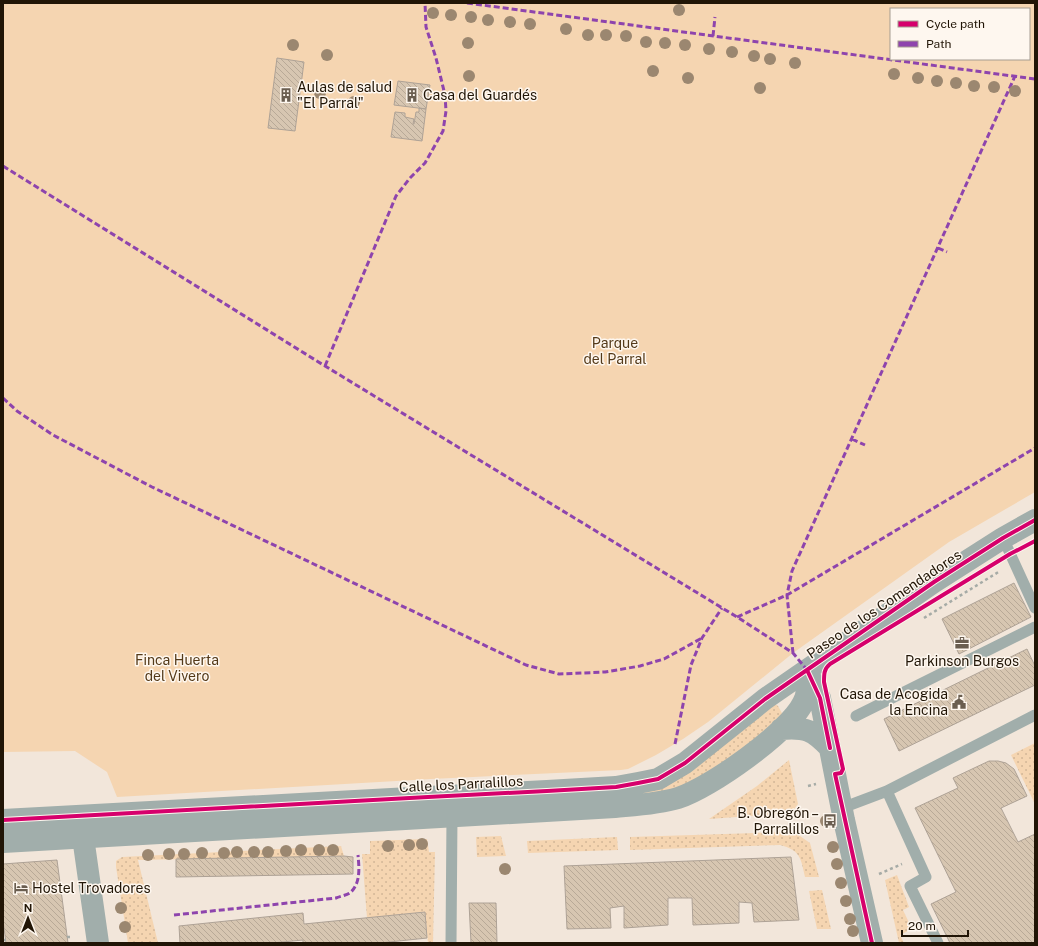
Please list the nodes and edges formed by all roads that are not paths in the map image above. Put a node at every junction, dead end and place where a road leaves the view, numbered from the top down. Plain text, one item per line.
1 (1035, 520) edge
2 (1003, 538) junction
3 (1035, 608) edge
4 (1035, 627) edge
5 (807, 670) junction
6 (856, 716) dead end
7 (1035, 716) edge
8 (782, 729) junction
9 (830, 748) junction
10 (886, 791) junction
11 (547, 792) junction
12 (428, 797) junction
13 (842, 808) junction
14 (207, 809) junction
15 (80, 816) junction
16 (452, 816) junction
17 (3, 820) edge
18 (83, 837) junction
19 (3, 842) edge
20 (98, 943) edge
21 (451, 943) edge
22 (872, 943) edge
23 (938, 943) edge

1 - 2 street, Paseo de los Comendadores
2 - 3 lane
2 - 5 street, Paseo de los Comendadores
4 - 6 lane
5 - 8 street
5 - 9 street
5 - 11 street, Calle los Parralillos
7 - 10 lane
8 - 9 street
8 - 16 street
9 - 13 street
10 - 13 lane
10 - 23 lane
11 - 12 street, Calle los Parralillos
11 - 16 street, Calle los Parralillos
12 - 14 street, Calle los Parralillos
12 - 16 street, Calle los Parralillos
13 - 22 street
14 - 15 street, Calle los Parralillos
14 - 18 street
15 - 17 street, Calle los Parralillos
15 - 18 street
16 - 18 street
16 - 21 lane
18 - 19 street
18 - 20 street

